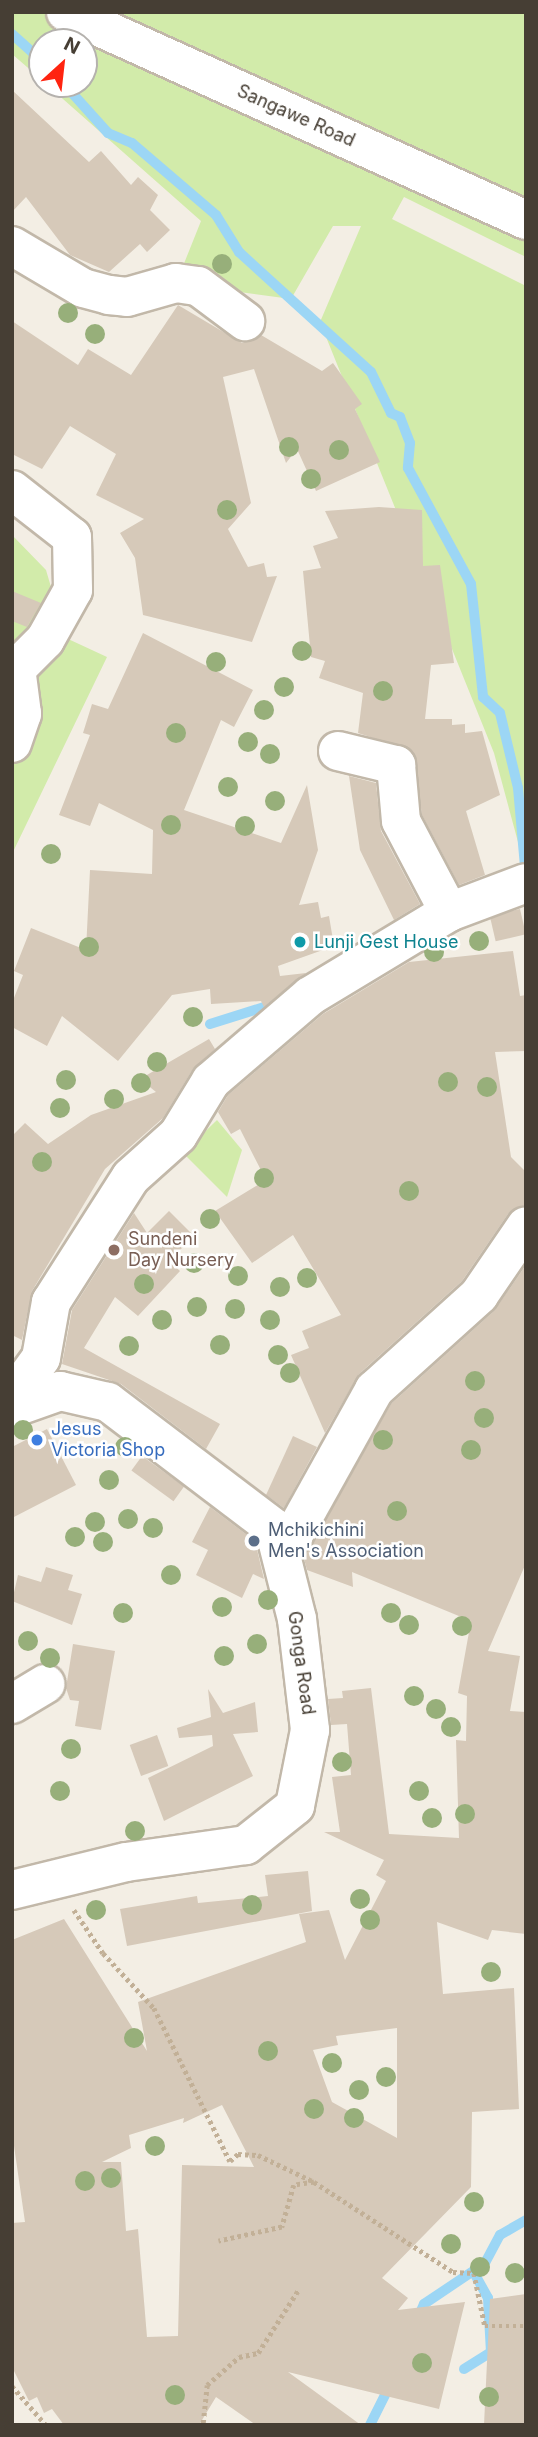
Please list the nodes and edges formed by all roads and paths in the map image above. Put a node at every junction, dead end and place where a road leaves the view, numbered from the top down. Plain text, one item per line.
1 (66, 12) edge
2 (526, 220) edge
3 (12, 246) edge
4 (244, 321) dead end
5 (12, 490) edge
6 (14, 671) edge
7 (12, 743) edge
8 (338, 751) dead end
9 (526, 883) edge
10 (449, 912) junction
11 (526, 1226) edge
12 (12, 1398) edge
13 (12, 1408) edge
14 (274, 1528) junction
15 (45, 1684) dead end
16 (12, 1704) edge
17 (50, 1879) junction
18 (12, 1889) edge
19 (314, 2182) junction
20 (219, 2241) dead end
21 (299, 2289) dead end
22 (526, 2326) edge
23 (12, 2386) edge
24 (205, 2424) edge
25 (46, 2425) edge

1 - 2 street, Sangawe Road
3 - 4 street
5 - 6 street
6 - 7 street
8 - 10 street
9 - 10 street
10 - 12 street
11 - 14 street
13 - 14 street
14 - 17 street, Gonga Road
15 - 16 street
17 - 18 street, Gonga Road
17 - 19 path
19 - 20 path
19 - 22 path
21 - 24 path
23 - 25 path

